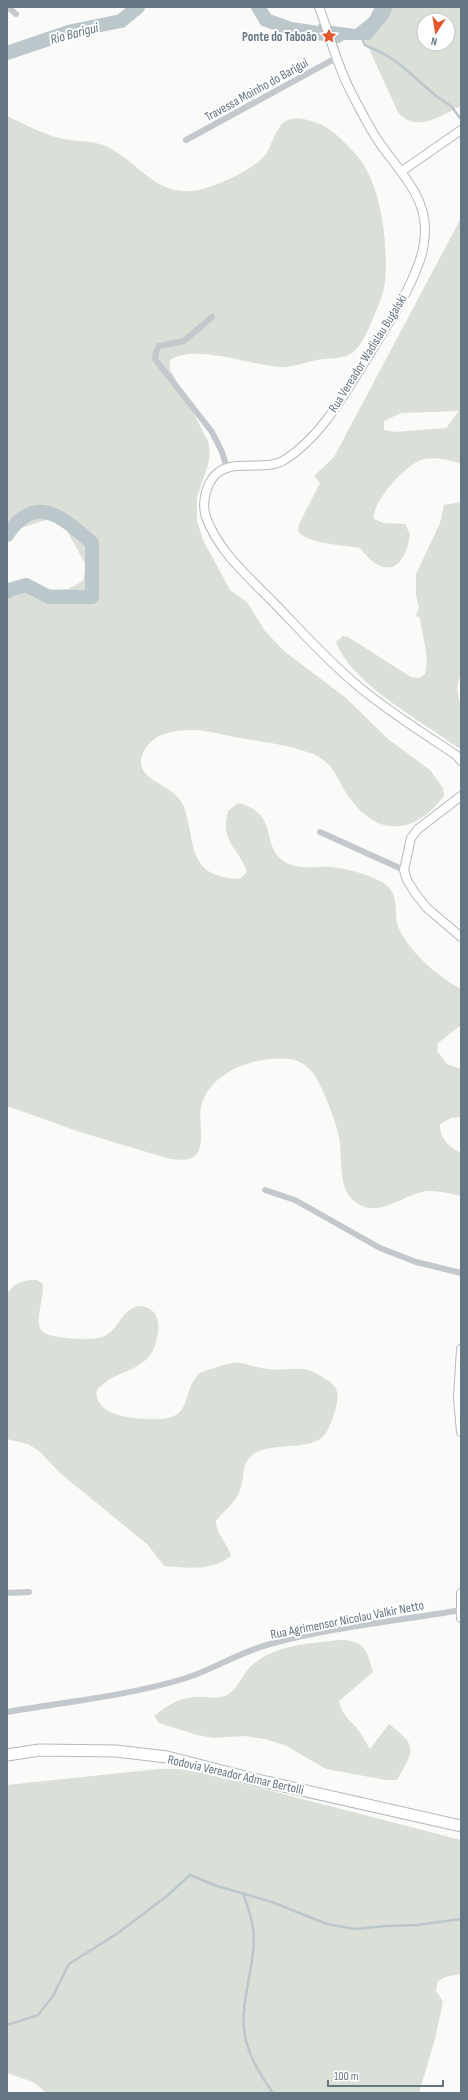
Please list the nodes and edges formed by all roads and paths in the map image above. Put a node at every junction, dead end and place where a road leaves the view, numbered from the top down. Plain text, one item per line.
1 (8, 7) edge
2 (319, 7) edge
3 (16, 14) dead end
4 (336, 58) junction
5 (461, 130) edge
6 (186, 140) dead end
7 (402, 171) junction
8 (212, 317) dead end
9 (227, 468) junction
10 (461, 761) edge
11 (461, 796) edge
12 (320, 832) dead end
13 (404, 870) junction
14 (461, 937) edge
15 (265, 1190) dead end
16 (461, 1273) edge
17 (461, 1349) edge
18 (460, 1421) edge
19 (461, 1432) edge
20 (29, 1592) dead end
21 (7, 1593) edge
22 (461, 1593) edge
23 (461, 1613) edge
24 (7, 1712) edge
25 (7, 1755) edge
26 (461, 1826) edge

1 - 3 street
2 - 4 main road, Rua Vereador Wadislau Bugalski
4 - 6 street, Travessa Moinho do Barigui
4 - 7 main road, Rua Vereador Wadislau Bugalski
5 - 7 main road
7 - 9 main road, Rua Vereador Wadislau Bugalski
8 - 9 street
9 - 10 main road
11 - 13 main road
12 - 13 street
13 - 14 main road
15 - 16 street
17 - 18 main road
18 - 19 main road
20 - 21 street
22 - 23 main road
23 - 24 street, Rua Agrimensor Nicolau Valkir Netto
25 - 26 highway, Rodovia Vereador Admar Bertolli

